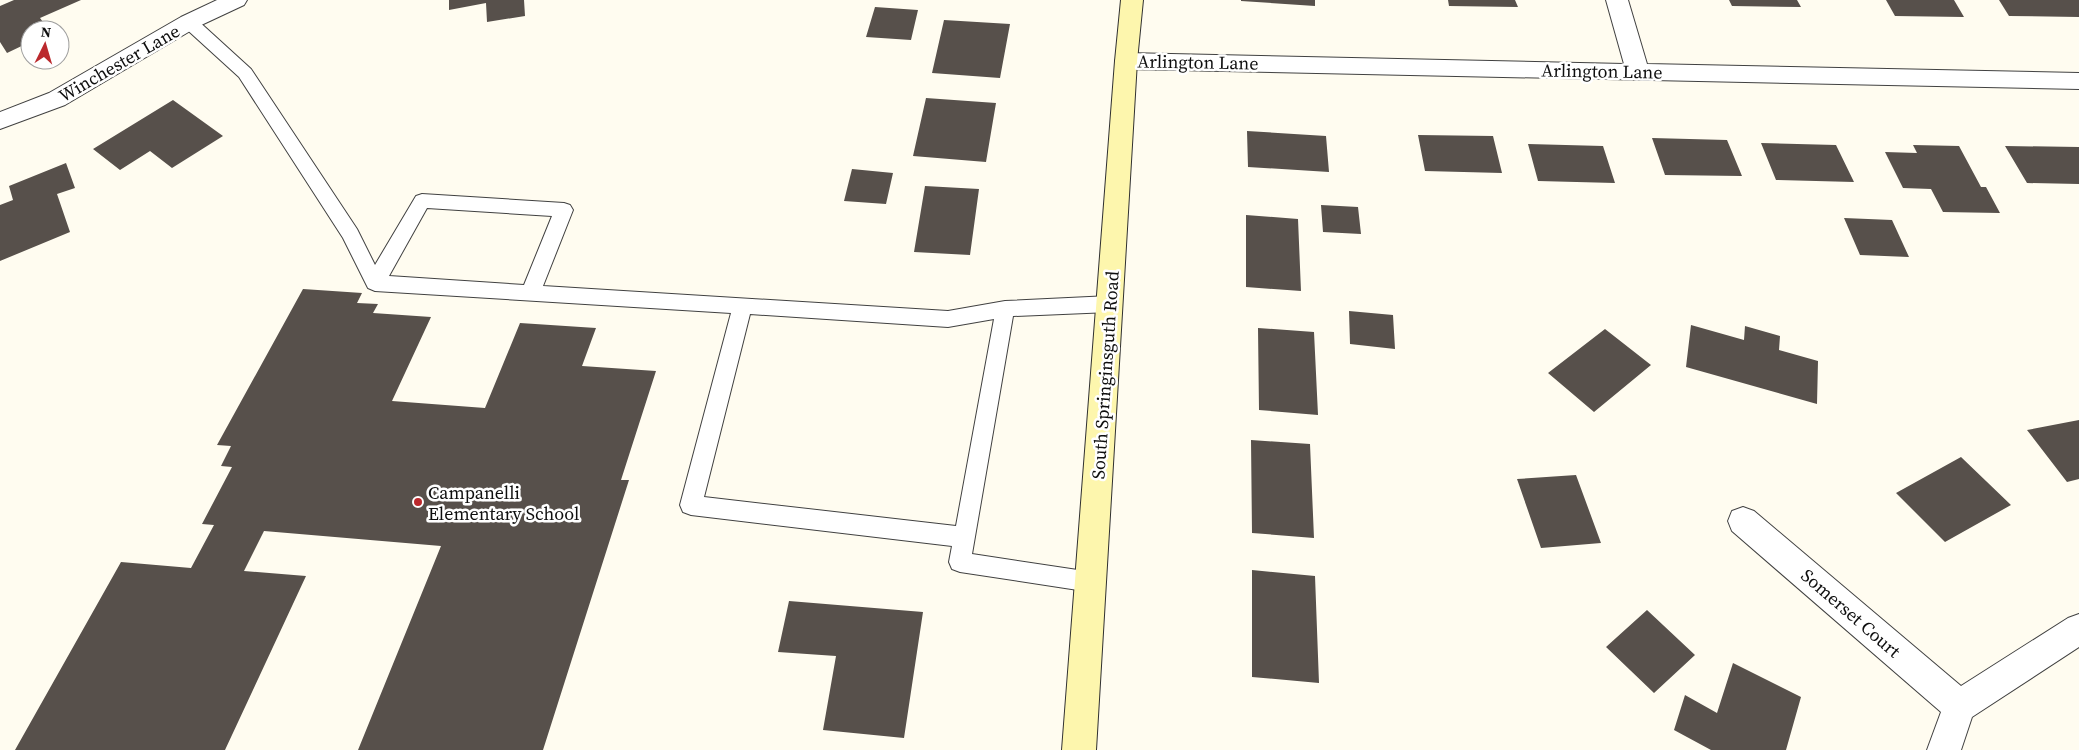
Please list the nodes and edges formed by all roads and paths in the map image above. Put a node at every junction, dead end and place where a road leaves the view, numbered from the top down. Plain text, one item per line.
1 (236, 0) edge
2 (1132, 0) edge
3 (1617, 0) edge
4 (189, 22) junction
5 (1126, 61) junction
6 (1638, 72) junction
7 (2079, 81) edge
8 (0, 121) edge
9 (375, 283) junction
10 (530, 292) junction
11 (1110, 304) junction
12 (742, 307) junction
13 (1005, 309) junction
14 (1743, 520) dead end
15 (964, 537) junction
16 (1091, 582) junction
17 (2079, 628) edge
18 (1959, 706) junction
19 (1080, 750) edge
20 (1944, 750) edge

1 - 4 street, Winchester Lane
2 - 5 street, South Springinsguth Road
3 - 6 street
4 - 8 street, Winchester Lane
4 - 9 lane
5 - 6 street, Arlington Lane
5 - 11 street, South Springinsguth Road
6 - 7 street, Arlington Lane
9 - 10 lane
9 - 10 lane
10 - 12 lane
11 - 13 lane
11 - 16 street, South Springinsguth Road
12 - 13 lane
12 - 15 lane
13 - 15 lane
14 - 18 street, Somerset Court
15 - 16 lane
16 - 19 street, South Springinsguth Road
17 - 18 street
18 - 20 street

